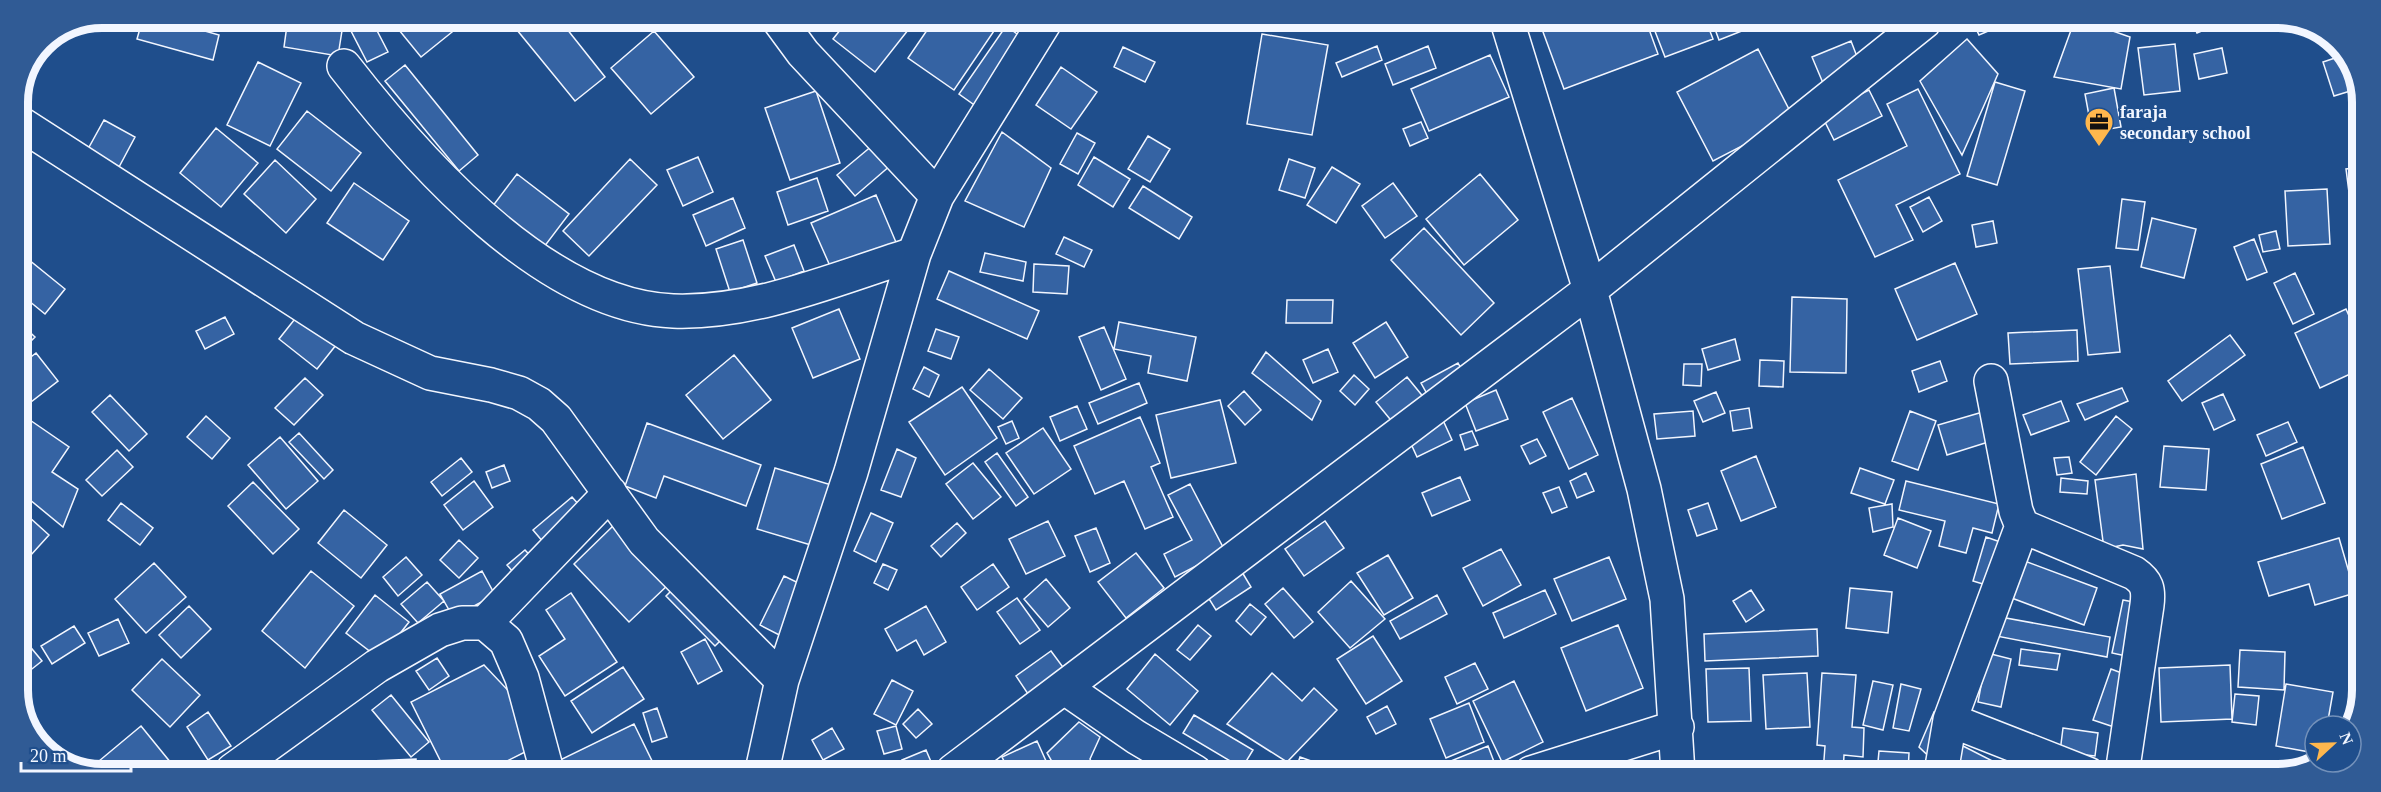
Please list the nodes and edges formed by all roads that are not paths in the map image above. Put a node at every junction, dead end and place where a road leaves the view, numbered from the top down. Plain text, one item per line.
1 (785, 28) edge
2 (1041, 28) edge
3 (1509, 28) edge
4 (1917, 28) edge
5 (344, 66) dead end
6 (28, 128) edge
7 (937, 196) junction
8 (914, 254) junction
9 (1590, 290) junction
10 (1991, 381) dead end
11 (610, 493) junction
12 (2022, 526) junction
13 (485, 623) junction
14 (782, 680) junction
15 (1065, 688) junction
16 (1950, 720) junction
17 (1677, 727) junction
18 (241, 764) edge
19 (545, 764) edge
20 (764, 764) edge
21 (962, 764) edge
22 (1182, 764) edge
23 (1557, 764) edge
24 (1678, 764) edge
25 (1943, 764) edge
26 (2062, 764) edge
27 (2123, 764) edge

1 - 7 street
2 - 7 street
3 - 9 street
4 - 9 street
5 - 8 street
6 - 11 street
7 - 8 street
8 - 14 street
9 - 15 street
9 - 17 street
10 - 12 street
11 - 13 street
11 - 14 street
12 - 16 street
12 - 27 street
13 - 18 street
13 - 19 street
14 - 20 street
15 - 21 street
15 - 22 street
16 - 25 street
16 - 26 street
17 - 23 street
17 - 24 street

